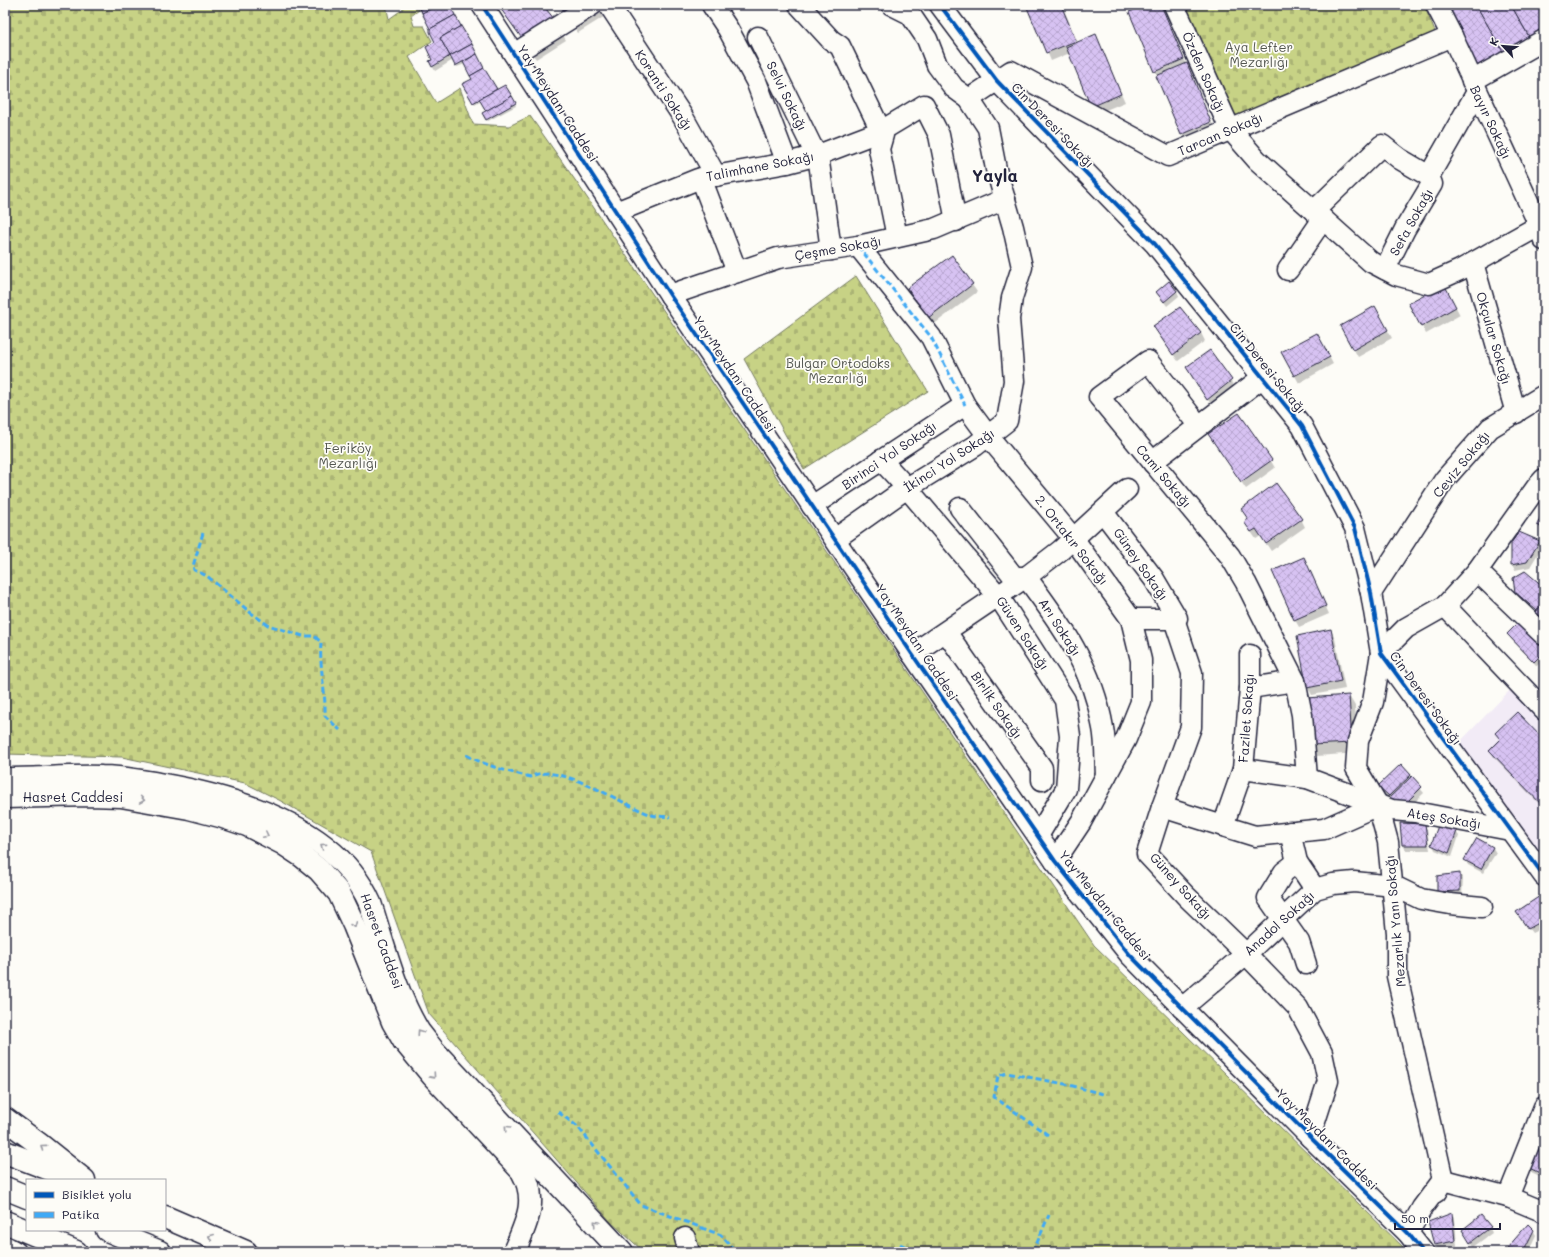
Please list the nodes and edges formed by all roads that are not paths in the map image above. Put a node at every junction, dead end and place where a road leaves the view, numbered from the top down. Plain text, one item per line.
1 (482, 5) edge
2 (592, 5) edge
3 (609, 5) edge
4 (712, 5) edge
5 (799, 5) edge
6 (892, 5) edge
7 (940, 5) edge
8 (1174, 5) edge
9 (1441, 7) edge
10 (917, 9) edge
11 (1452, 36) junction
12 (758, 37) dead end
13 (1544, 40) edge
14 (514, 54) junction
15 (997, 81) junction
16 (1475, 86) junction
17 (969, 99) junction
18 (1230, 129) junction
19 (881, 130) junction
20 (817, 155) junction
21 (787, 163) junction
22 (1429, 176) junction
23 (708, 177) junction
24 (1005, 199) junction
25 (616, 212) junction
26 (1318, 215) junction
27 (956, 221) junction
28 (1542, 229) edge
29 (897, 237) junction
30 (858, 246) junction
31 (831, 250) junction
32 (1473, 263) junction
33 (1385, 269) junction
34 (1288, 270) dead end
35 (737, 272) junction
36 (670, 295) junction
37 (1263, 378) junction
38 (1544, 395) edge
39 (965, 405) junction
40 (1516, 413) junction
41 (1199, 426) junction
42 (988, 436) junction
43 (881, 460) junction
44 (1152, 463) junction
45 (1544, 479) edge
46 (907, 488) junction
47 (1127, 489) dead end
48 (812, 506) junction
49 (960, 508) dead end
50 (1103, 512) junction
51 (1072, 538) junction
52 (835, 539) junction
53 (1477, 571) junction
54 (1026, 577) junction
55 (1371, 593) junction
56 (999, 596) junction
57 (1445, 606) junction
58 (1177, 618) dead end
59 (1131, 619) junction
60 (946, 632) junction
61 (1544, 635) edge
62 (1381, 653) junction
63 (912, 654) junction
64 (1250, 655) dead end
65 (1295, 681) junction
66 (1250, 688) junction
67 (1544, 710) edge
68 (1243, 769) junction
69 (1106, 777) junction
70 (1307, 778) junction
71 (5, 779) edge
72 (1042, 780) dead end
73 (5, 798) edge
74 (1378, 805) junction
75 (1162, 807) junction
76 (1223, 826) junction
77 (1510, 830) junction
78 (1290, 832) junction
79 (1038, 836) junction
80 (1055, 861) junction
81 (1297, 862) junction
82 (348, 869) junction
83 (1544, 876) edge
84 (332, 884) junction
85 (1394, 886) junction
86 (1315, 889) junction
87 (1482, 907) dead end
88 (1283, 918) junction
89 (1246, 954) junction
90 (1306, 964) dead end
91 (1182, 1008) junction
92 (1544, 1107) edge
93 (5, 1119) edge
94 (1310, 1137) junction
95 (5, 1152) edge
96 (75, 1179) edge
97 (83, 1179) edge
98 (1443, 1180) junction
99 (5, 1188) edge
100 (26, 1197) edge
101 (1508, 1197) junction
102 (1544, 1212) edge
103 (166, 1217) edge
104 (5, 1222) edge
105 (26, 1231) edge
106 (26, 1231) edge
107 (109, 1231) edge
108 (1408, 1233) junction
109 (5, 1246) edge
110 (16, 1252) edge
111 (76, 1252) edge
112 (160, 1252) edge
113 (246, 1252) edge
114 (514, 1252) edge
115 (622, 1252) edge
116 (1424, 1252) edge

1 - 14 street, Yay Meydanı Caddesi
2 - 14 street
3 - 23 street, Koranti Sokağı
4 - 21 street
5 - 19 street
6 - 10 street, İkinci Yol Sokağı
7 - 15 street, Cin Deresi Sokağı
8 - 18 street, Özden Sokağı
9 - 11 street, Bayır Sokağı
10 - 17 street, İkinci Yol Sokağı
11 - 16 street, Bayır Sokağı
11 - 18 street, Tarcan Sokağı
12 - 20 street, Selvi Sokağı
13 - 16 street
14 - 25 street, Yay Meydanı Caddesi
15 - 17 street
15 - 18 street, Tarcan Sokağı
15 - 37 street, Cin Deresi Sokağı
16 - 22 street, Sefa Sokağı
16 - 28 street, Bayır Sokağı
17 - 24 street, İkinci Yol Sokağı
18 - 26 street, Özden Sokağı
19 - 20 street, Talimhane Sokağı
19 - 27 street, Talimhane Sokağı
19 - 29 street
20 - 21 street, Talimhane Sokağı
20 - 31 street, Selvi Sokağı
21 - 23 street, Talimhane Sokağı
22 - 26 street
22 - 33 street, Sefa Sokağı
23 - 25 street, Talimhane Sokağı
23 - 35 street, Koranti Sokağı
24 - 27 street, Çeşme Sokağı
24 - 42 street, İkinci Yol Sokağı
25 - 36 street, Yay Meydanı Caddesi
26 - 33 street, Özden Sokağı
26 - 34 street
27 - 29 street, Çeşme Sokağı
28 - 32 street, Özden Sokağı
29 - 30 street, Çeşme Sokağı
30 - 31 street, Çeşme Sokağı
30 - 39 street, 2. Ortakır Sokağı
31 - 35 street, Çeşme Sokağı
32 - 33 street, Özden Sokağı
32 - 40 street, Okçular Sokağı
35 - 36 street, Çeşme Sokağı
36 - 48 street, Yay Meydanı Caddesi
37 - 41 street
37 - 55 street, Cin Deresi Sokağı
38 - 40 street, Ceviz Sokağı
39 - 42 street, 2. Ortakır Sokağı
39 - 43 street, Birinci Yol Sokağı
40 - 55 street, Ceviz Sokağı
41 - 44 street
41 - 44 street, Cami Sokağı
42 - 46 street, İkinci Yol Sokağı
42 - 51 street, 2. Ortakır Sokağı
43 - 46 street, Güven Sokağı
43 - 48 street, Birinci Yol Sokağı
44 - 65 street, Cami Sokağı
45 - 53 street
46 - 52 street, İkinci Yol Sokağı
46 - 56 street, Güven Sokağı
47 - 50 street
48 - 52 street, Yay Meydanı Caddesi
49 - 54 street
50 - 51 street
50 - 58 street, Güney Sokağı
51 - 54 street
51 - 59 street, 2. Ortakır Sokağı
52 - 63 street, Yay Meydanı Caddesi
53 - 57 street
53 - 61 street
54 - 56 street
54 - 69 street, Arı Sokağı
55 - 62 street, Cin Deresi Sokağı
56 - 60 street
56 - 79 street, Güven Sokağı
57 - 62 street
57 - 67 street
59 - 69 street, 2. Ortakır Sokağı
59 - 75 street, Güney Sokağı
60 - 63 street
60 - 72 street, Birlik Sokağı
62 - 74 street, Mezarlık Yanı Sokağı
62 - 77 street, Cin Deresi Sokağı
63 - 79 street, Yay Meydanı Caddesi
64 - 66 street, Fazilet Sokağı
65 - 66 street
65 - 70 street, Cami Sokağı
66 - 68 street, Fazilet Sokağı
68 - 70 street
68 - 76 street, Fazilet Sokağı
69 - 80 street, 2. Ortakır Sokağı
70 - 74 street
82 -> 71 main road, Hasret Caddesi
73 -> 84 main road, Hasret Caddesi
74 - 77 street, Ateş Sokağı
74 - 78 street
74 - 85 street, Mezarlık Yanı Sokağı
75 - 76 street
75 - 89 street, Güney Sokağı
76 - 78 street
77 - 83 street, Cin Deresi Sokağı
78 - 81 street
79 - 80 street, Yay Meydanı Caddesi
80 - 91 street, Yay Meydanı Caddesi
81 - 86 street
81 - 88 street
82 - 84 main road
115 -> 82 main road, Hasret Caddesi
84 -> 114 main road, Hasret Caddesi
85 - 86 street, Anadol Sokağı
85 - 87 street, Anadol Sokağı
85 - 98 street, Mezarlık Yanı Sokağı
86 - 88 street, Anadol Sokağı
88 - 89 street, Anadol Sokağı
88 - 90 street
89 - 91 street, Anadol Sokağı
89 - 94 street, Güney Sokağı
91 - 94 street, Yay Meydanı Caddesi
92 - 101 street
97 -> 93 main road
94 - 108 street, Yay Meydanı Caddesi
95 - 96 main road
98 - 101 street
98 - 108 street
99 - 100 main road
101 - 102 street
113 -> 103 main road
104 - 105 main road
106 - 111 main road
107 - 112 main road
108 - 116 street, Yay Meydanı Caddesi
109 - 110 street

